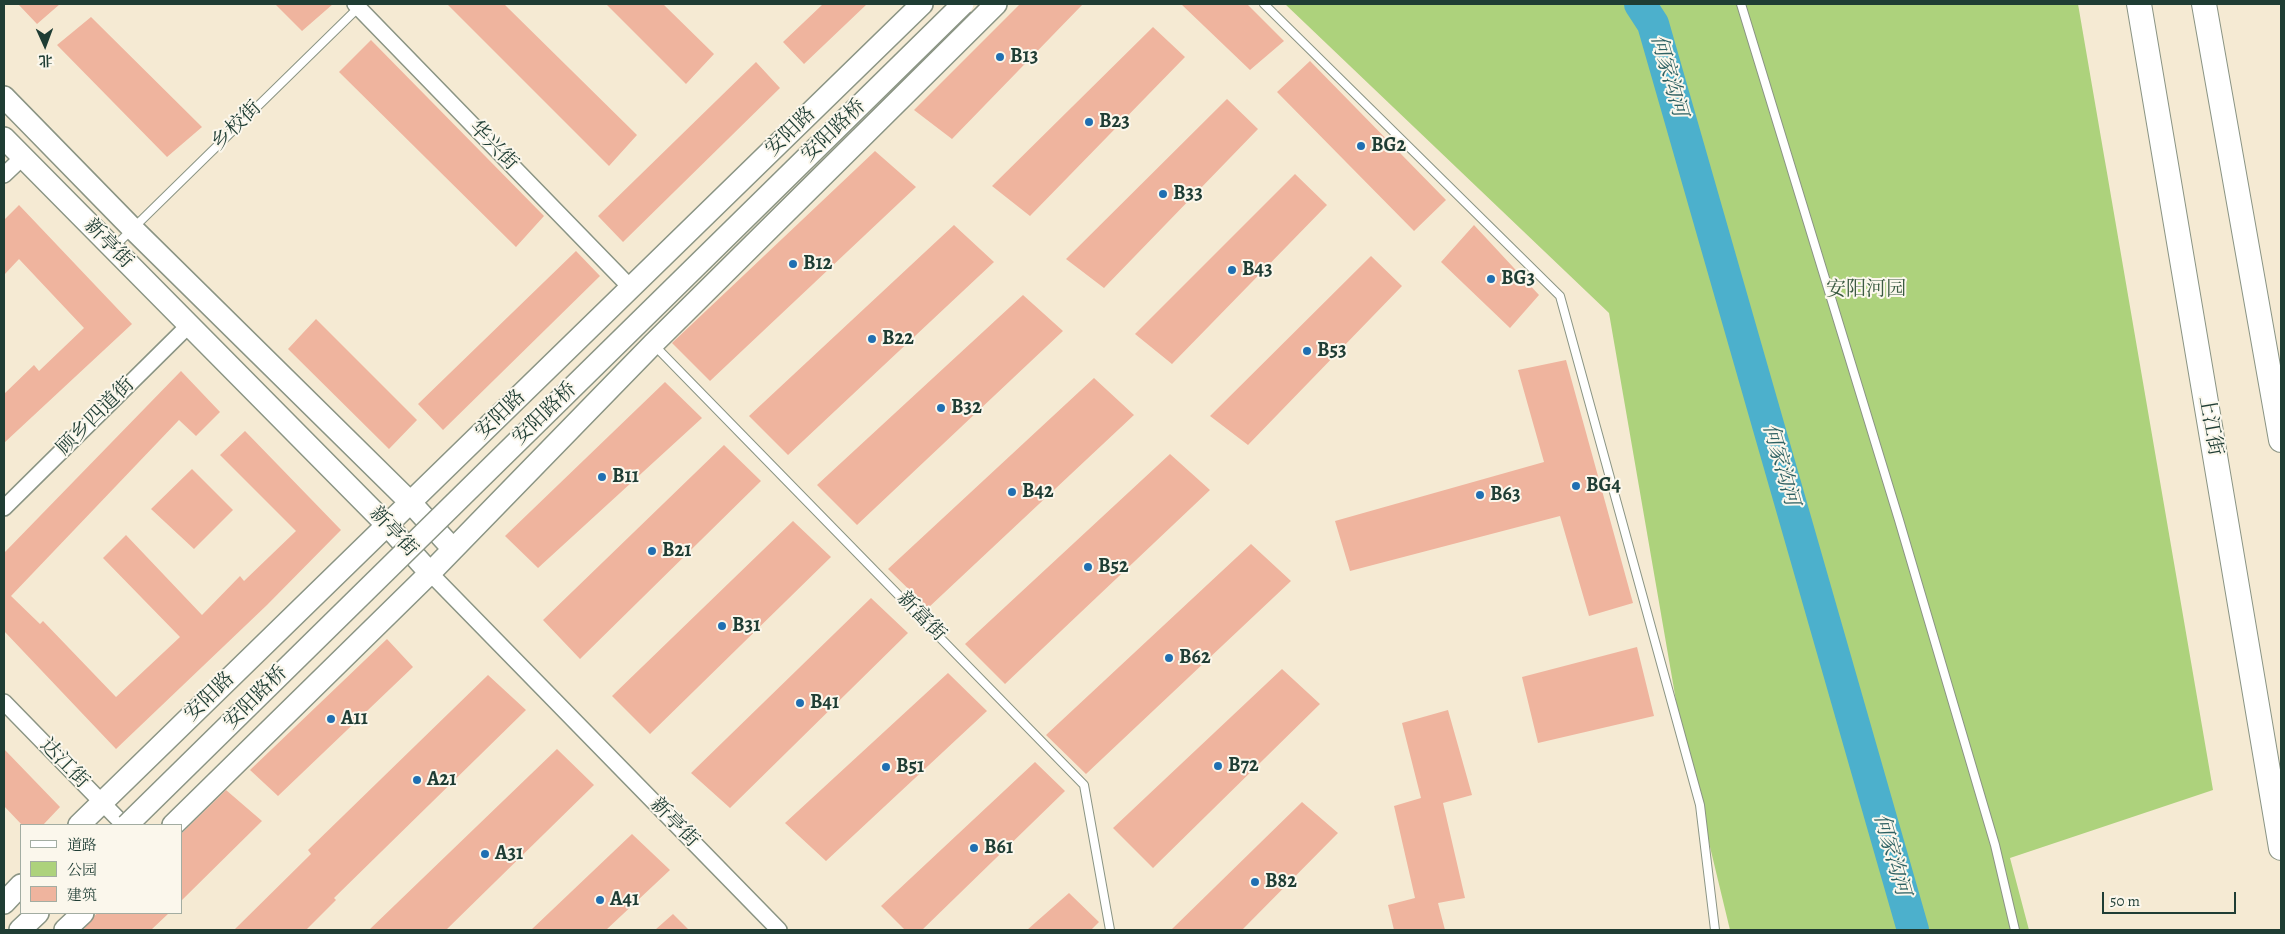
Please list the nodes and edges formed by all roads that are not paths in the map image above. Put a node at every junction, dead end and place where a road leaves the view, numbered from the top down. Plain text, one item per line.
1 (922, 4) edge
2 (963, 4) edge
3 (996, 4) edge
4 (1264, 4) edge
5 (1741, 4) edge
6 (2139, 4) edge
7 (2204, 4) edge
8 (359, 5) edge
9 (4, 97) edge
10 (4, 138) edge
11 (23, 157) junction
12 (4, 175) edge
13 (132, 229) junction
14 (112, 249) junction
15 (631, 288) junction
16 (188, 326) junction
17 (654, 344) junction
18 (2281, 440) edge
19 (411, 503) junction
20 (4, 508) edge
21 (388, 526) junction
22 (453, 549) junction
23 (430, 572) junction
24 (4, 702) edge
25 (101, 803) junction
26 (80, 824) edge
27 (125, 824) edge
28 (127, 824) edge
29 (174, 824) edge
30 (2281, 848) edge
31 (20, 886) edge
32 (4, 903) edge
33 (37, 914) edge
34 (82, 914) edge
35 (20, 930) edge
36 (65, 930) edge
37 (778, 930) edge
38 (1110, 930) edge
39 (1715, 930) edge
40 (2015, 930) edge

1 - 15 main road, 安阳路
2 - 28 main road, 安阳路桥, bridge
3 - 17 main road
4 - 39 lane
5 - 40 lane
6 - 30 main road, 上江街
7 - 18 main road
8 - 13 lane, 乡校街
8 - 15 street, 华兴街
9 - 13 main road
10 - 11 main road, 新亭街
11 - 12 street
11 - 14 main road, 新亭街
13 - 14 lane, 乡校街
13 - 19 main road
14 - 16 main road, 新亭街
15 - 19 main road, 安阳路
16 - 20 street, 顾乡四道街
16 - 21 main road, 新亭街
17 - 22 main road
17 - 38 lane, 新富街
19 - 21 main road, 安阳路
19 - 22 main road
21 - 23 main road, 新亭街
21 - 25 main road, 安阳路
22 - 23 main road
23 - 29 main road
23 - 37 street, 新亭街
24 - 25 street, 达江街
25 - 26 main road, 安阳路
25 - 27 street, 达江街
31 - 32 main road
33 - 35 main road
34 - 36 main road

